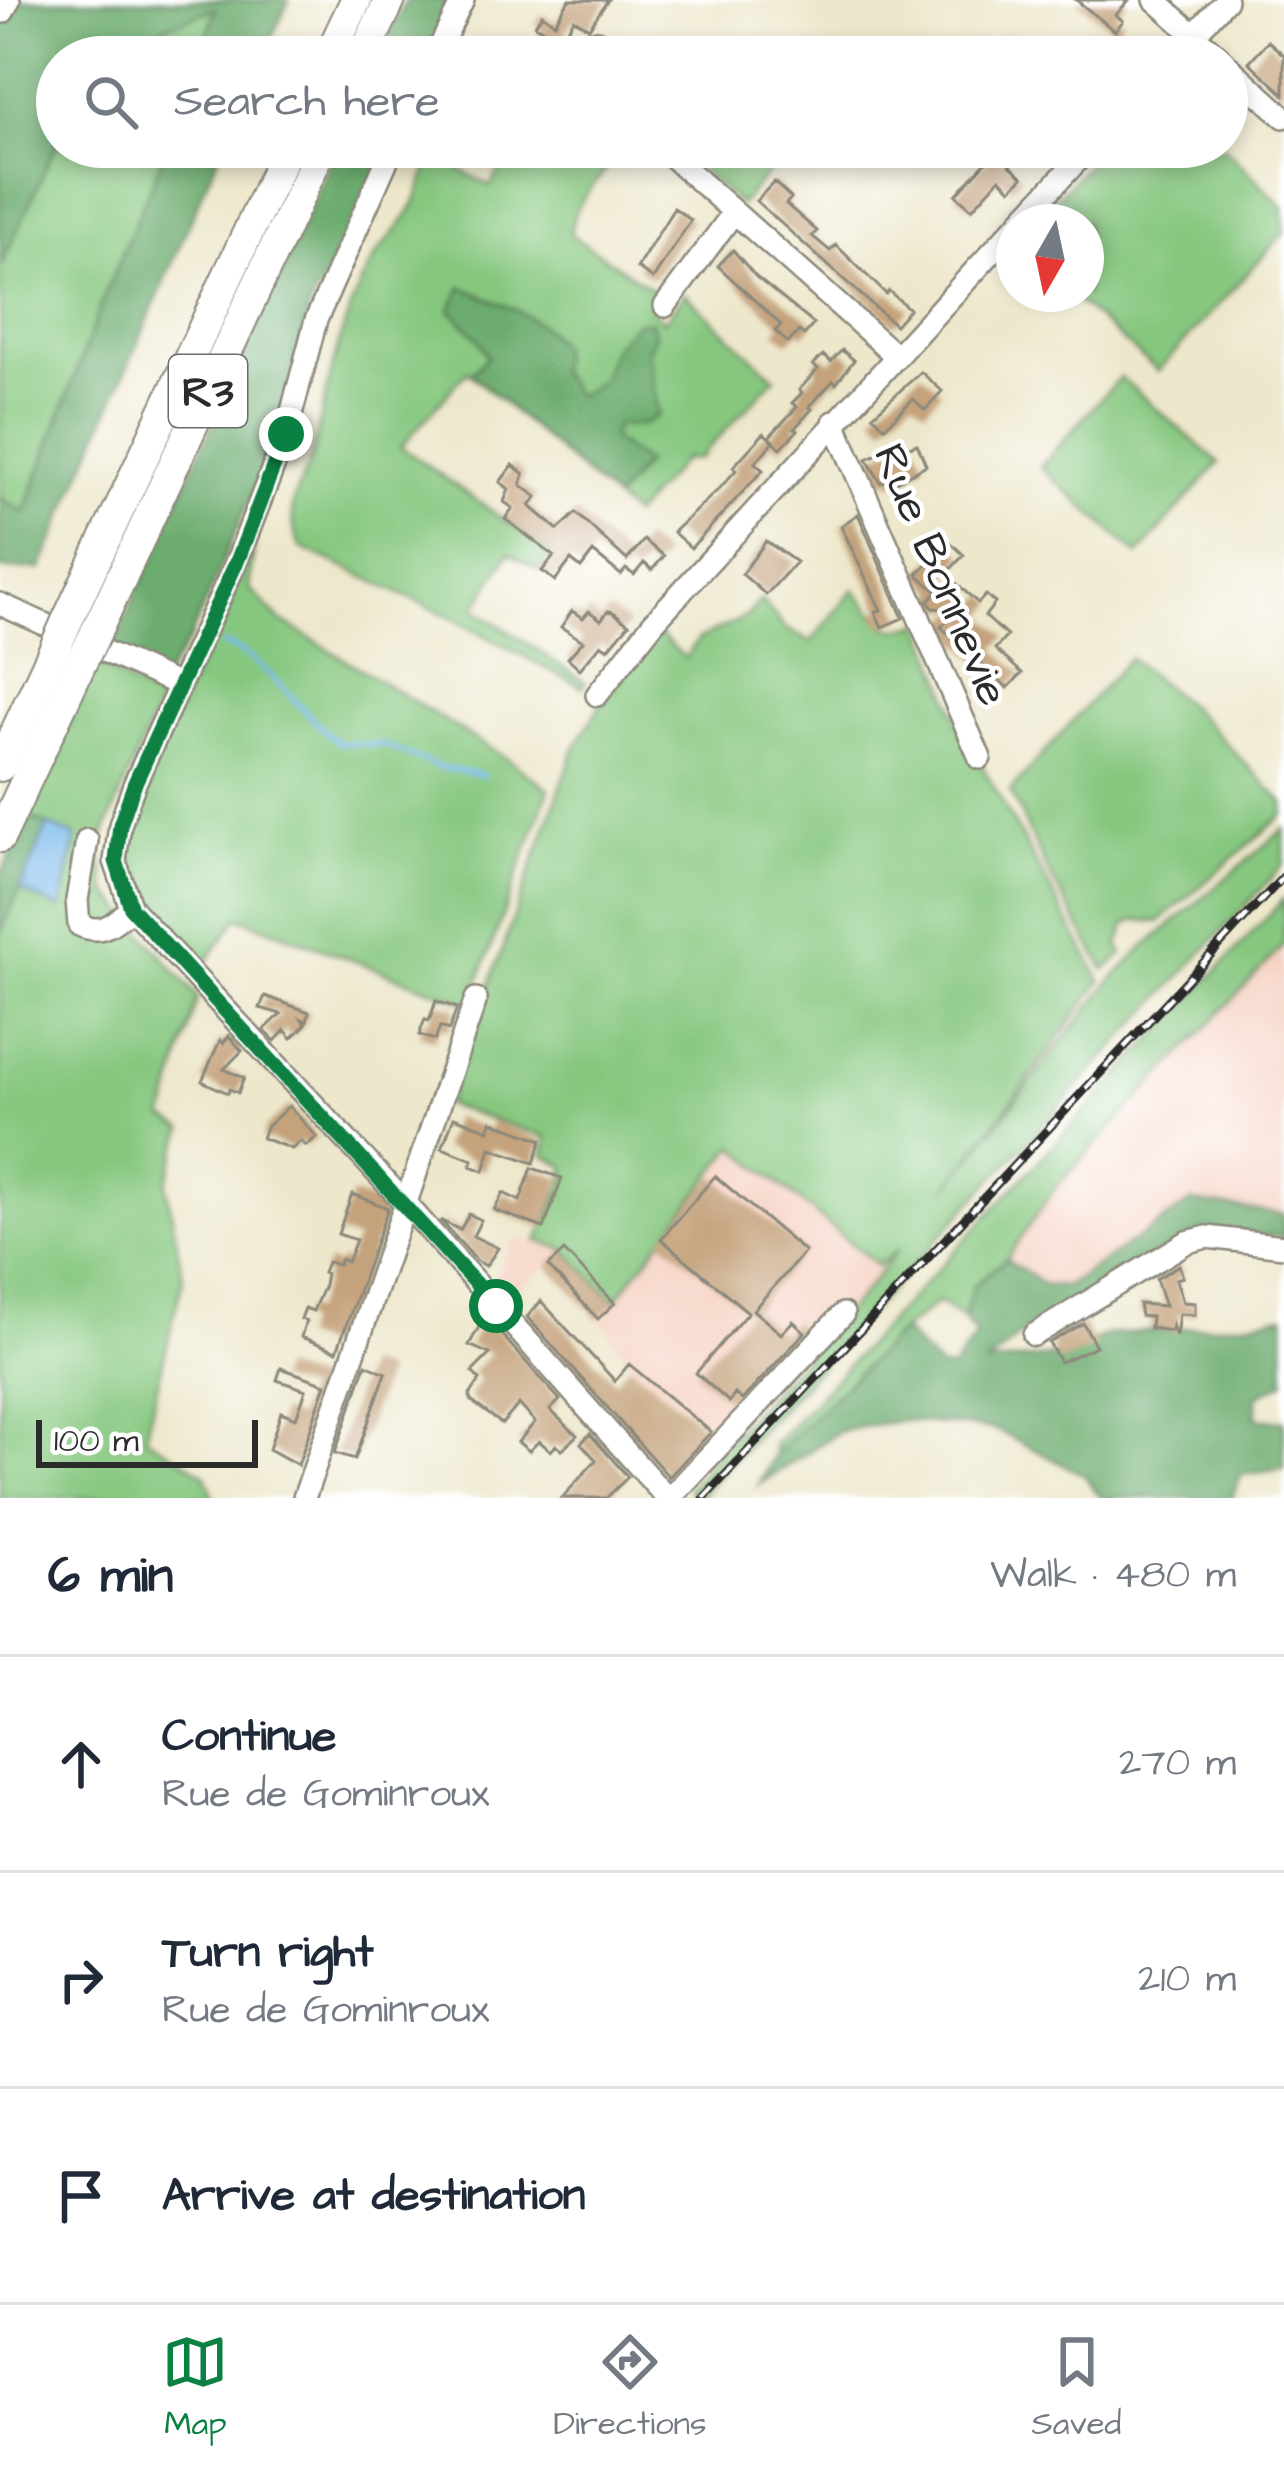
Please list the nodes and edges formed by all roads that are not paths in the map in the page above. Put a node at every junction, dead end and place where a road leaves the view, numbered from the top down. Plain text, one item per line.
1 (356, 0) edge
2 (390, 0) edge
3 (463, 0) edge
4 (1155, 0) edge
5 (1226, 0) edge
6 (1194, 35) joint
7 (339, 36) edge
8 (373, 36) edge
9 (445, 36) edge
10 (1248, 84) edge
11 (1284, 117) edge
12 (279, 168) edge
13 (312, 168) edge
14 (384, 168) edge
15 (685, 168) edge
16 (1070, 168) edge
17 (1037, 204) edge
18 (734, 212) junction
19 (996, 248) edge
20 (665, 306) dead end
21 (895, 356) junction
22 (834, 422) junction
23 (0, 604) edge
24 (75, 641) junction
25 (179, 685) junction
26 (597, 695) dead end
27 (980, 758) dead end
28 (0, 766) edge
29 (0, 837) edge
30 (87, 840) dead end
31 (131, 908) junction
32 (476, 999) dead end
33 (406, 1204) junction
34 (1284, 1246) edge
35 (843, 1314) dead end
36 (1034, 1335) dead end
37 (304, 1498) edge
38 (669, 1498) edge

1 - 7 highway
2 - 8 highway
3 - 9 street
4 - 6 street
5 - 6 street
10 - 11 street
12 - 24 highway, R3
13 - 24 highway, R3
14 - 25 street
15 - 18 street
16 - 17 street, Rue Bonnevie
18 - 20 street
18 - 21 street
19 - 21 street, Rue Bonnevie
21 - 22 street, Rue Bonnevie
22 - 26 street, Rue Bonnevie
22 - 27 street, Rue Bonnevie
23 - 25 street
24 - 28 highway, R3
24 - 29 highway, R3
25 - 31 street
30 - 31 street
31 - 33 street
32 - 33 street
33 - 37 street
33 - 38 street
34 - 36 street
35 - 38 street

